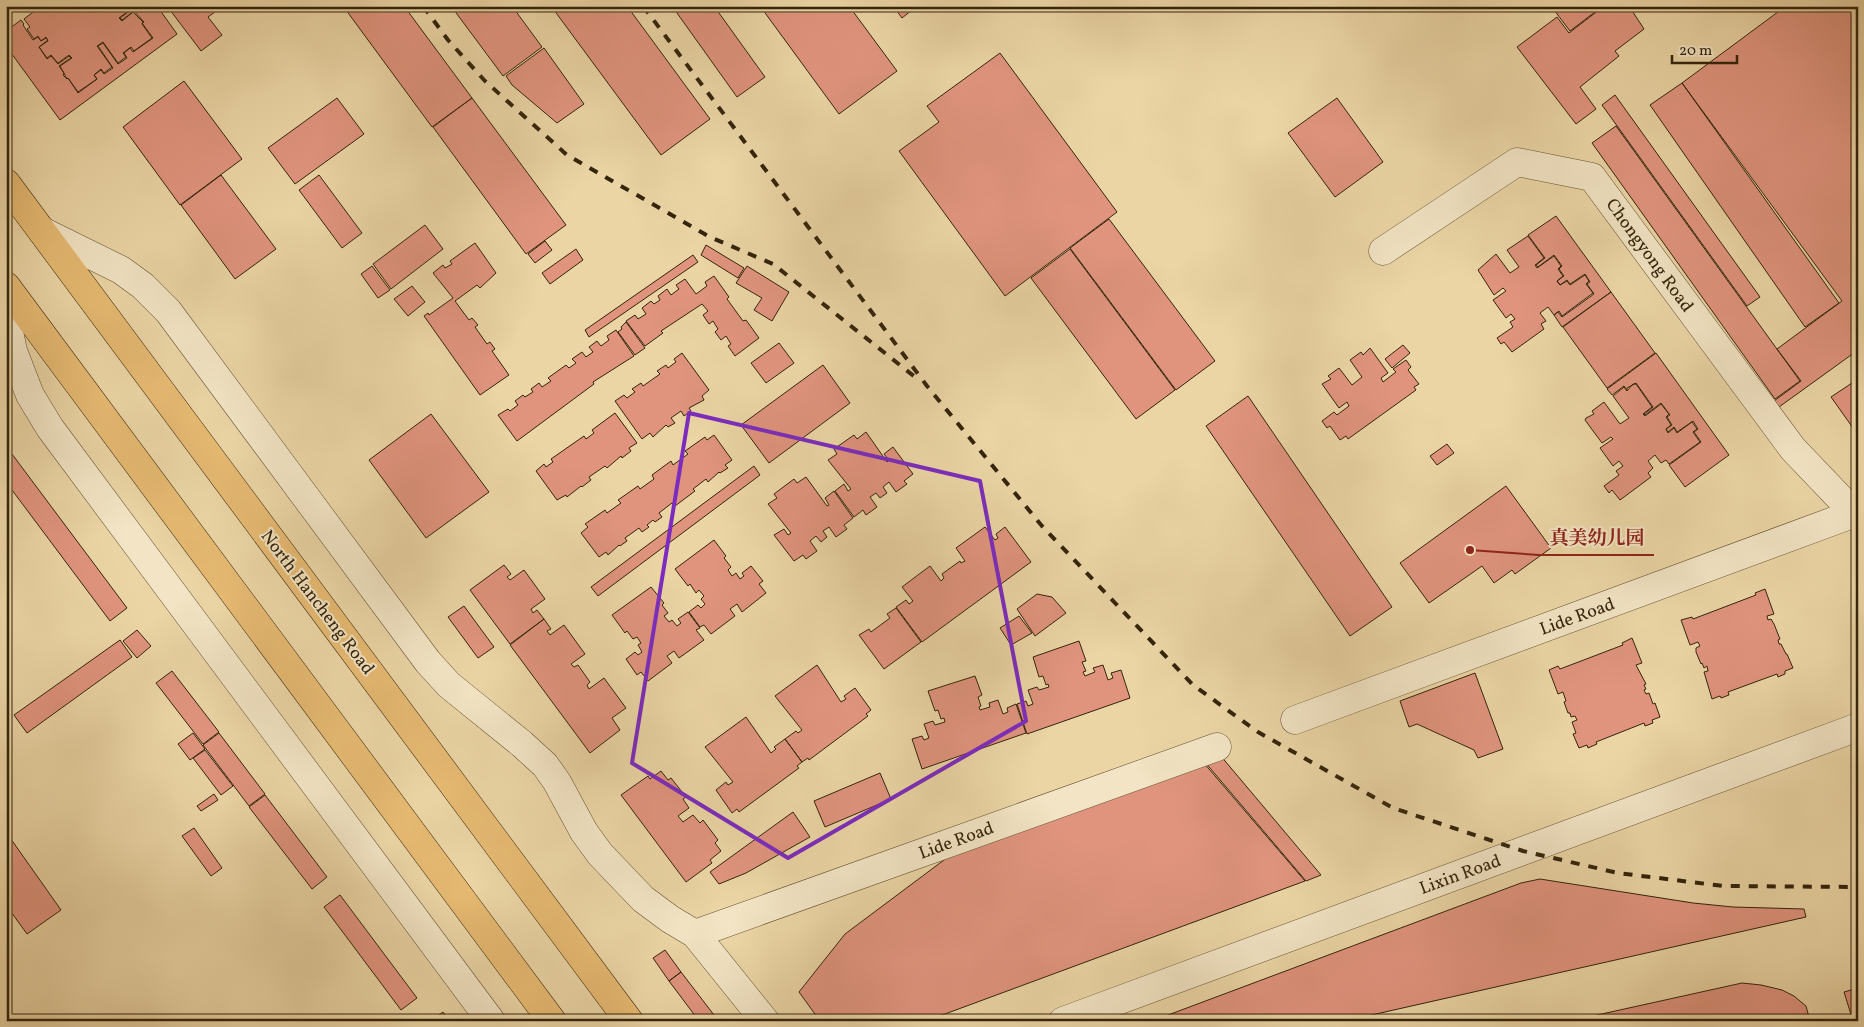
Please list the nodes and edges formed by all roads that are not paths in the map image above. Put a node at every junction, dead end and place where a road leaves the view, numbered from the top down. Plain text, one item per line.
1 (6, 183) edge
2 (42, 231) junction
3 (1383, 251) dead end
4 (6, 286) edge
5 (6, 317) edge
6 (1857, 514) edge
7 (1296, 720) dead end
8 (1858, 728) edge
9 (1216, 747) dead end
10 (695, 934) junction
11 (491, 1021) edge
12 (552, 1021) edge
13 (629, 1021) edge
14 (765, 1021) edge
15 (1062, 1021) edge

1 - 2 main road, North Hancheng Road
2 - 10 street
2 - 13 main road, North Hancheng Road
3 - 6 street, Chongyong Road
4 - 12 main road
5 - 11 street
6 - 7 street, Lide Road
8 - 15 street, Lixin Road
9 - 10 street, Lide Road
10 - 14 street

